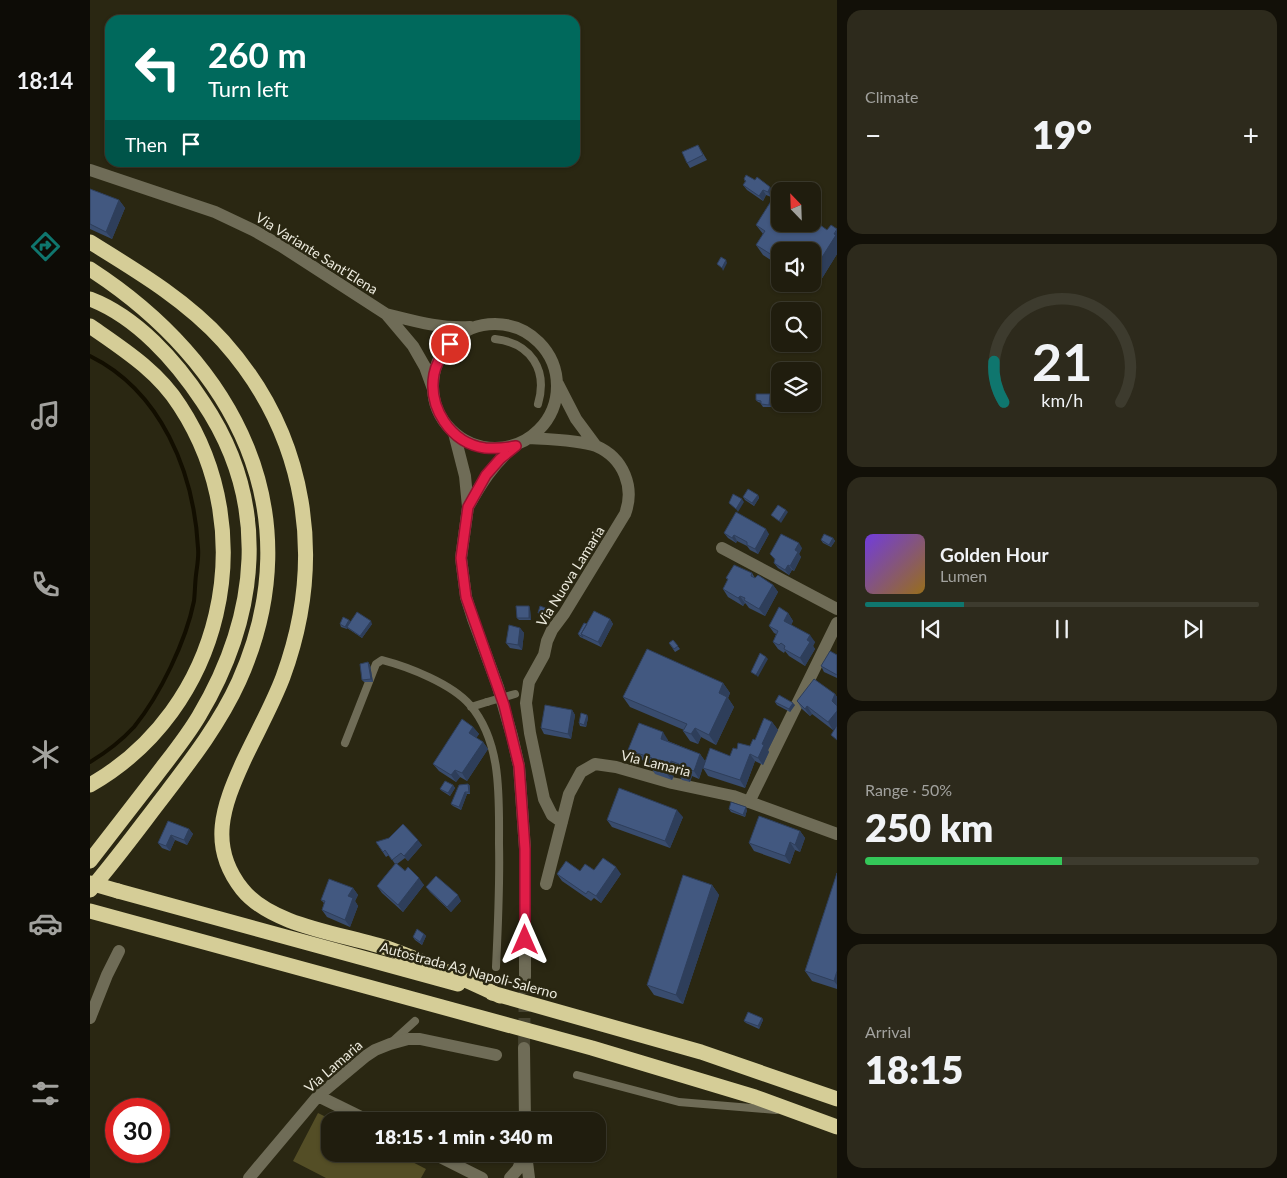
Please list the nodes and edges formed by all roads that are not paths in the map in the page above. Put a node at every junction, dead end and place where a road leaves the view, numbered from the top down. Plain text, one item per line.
1 (90, 170) edge
2 (90, 242) edge
3 (90, 268) edge
4 (90, 299) edge
5 (386, 314) junction
6 (90, 326) edge
7 (478, 326) junction
8 (495, 339) dead end
9 (558, 383) junction
10 (433, 389) junction
11 (538, 404) dead end
12 (454, 433) junction
13 (530, 438) junction
14 (516, 446) junction
15 (596, 446) junction
16 (468, 507) junction
17 (722, 548) dead end
18 (837, 609) edge
19 (837, 623) edge
20 (528, 691) junction
21 (471, 706) junction
22 (345, 742) dead end
23 (90, 785) edge
24 (749, 802) junction
25 (562, 822) junction
26 (837, 834) edge
27 (90, 861) edge
28 (90, 883) edge
29 (546, 884) dead end
30 (90, 890) edge
31 (90, 911) edge
32 (118, 951) dead end
33 (496, 967) dead end
34 (525, 977) tunnel mouth
35 (500, 996) junction
36 (90, 1018) edge
37 (415, 1021) dead end
38 (390, 1044) junction
39 (524, 1048) tunnel mouth
40 (496, 1056) dead end
41 (577, 1075) dead end
42 (318, 1096) junction
43 (837, 1099) edge
44 (351, 1112) edge
45 (525, 1112) edge
46 (797, 1112) junction
47 (837, 1127) edge
48 (450, 1162) edge
49 (521, 1162) edge
50 (526, 1162) edge
51 (249, 1178) edge
52 (482, 1178) edge
53 (510, 1178) edge
54 (529, 1178) edge

1 - 5 street, Via Variante Sant'Elena
2 - 35 highway
3 - 30 highway
4 - 27 highway
5 - 7 street, Via Variante Sant'Elena
5 - 10 street, Via Variante Sant'Elena
6 - 23 highway
7 - 9 street
7 - 10 street
8 - 11 lane
9 - 13 street
9 - 15 street, Via Nuova Lamaria
10 - 12 street
12 - 14 street
12 - 16 street
13 - 14 street
13 - 15 street
14 - 16 street
15 - 20 street, Via Nuova Lamaria
16 - 34 street
17 - 18 street
19 - 24 street
20 - 21 lane, bridge
20 - 25 street, Via Nuova Lamaria
21 - 22 lane
21 - 33 lane
24 - 25 street, Via Lamaria
24 - 26 street, Via Lamaria
25 - 29 street, Via Lamaria
28 - 35 highway, Autostrada A3 Napoli-Salerno, bridge
31 - 46 highway
32 - 36 street
35 - 43 highway, Autostrada A3 Napoli-Salerno
37 - 38 lane
38 - 40 street, Via Lamaria
38 - 42 street, Via Lamaria
39 - 45 street
41 - 46 lane
42 - 44 street
42 - 51 street, Via Lamaria
46 - 47 highway
48 - 52 street
49 - 53 street
50 - 54 street

